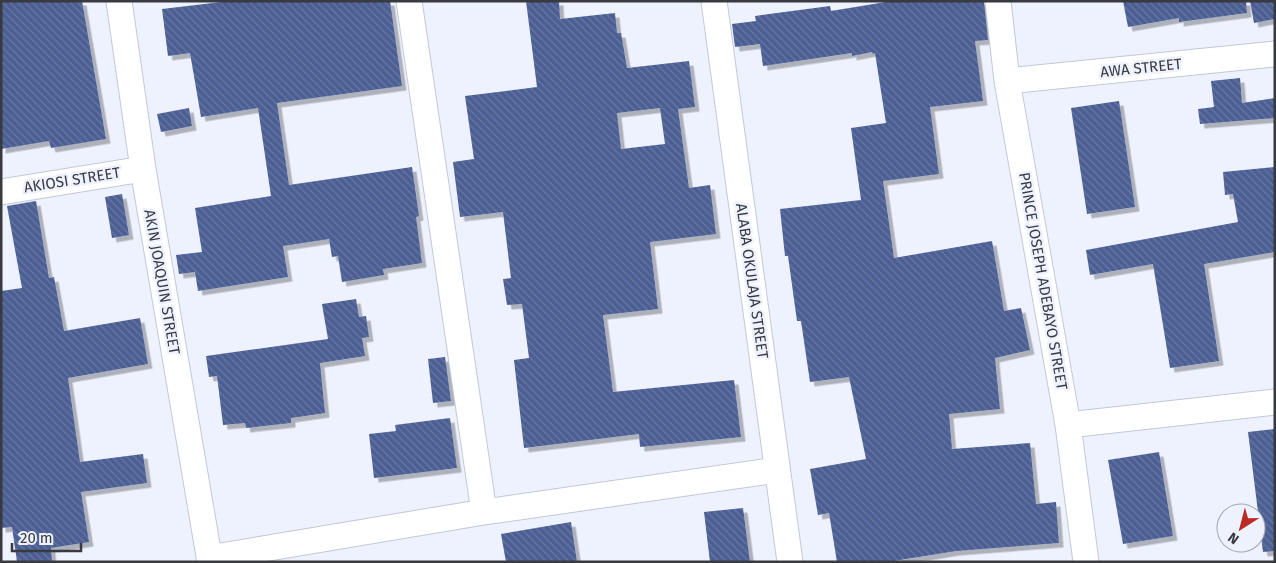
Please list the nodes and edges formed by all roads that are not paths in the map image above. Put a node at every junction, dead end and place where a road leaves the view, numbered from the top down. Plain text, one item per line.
1 (120, 1) edge
2 (409, 1) edge
3 (714, 1) edge
4 (998, 1) edge
5 (1275, 54) edge
6 (1007, 81) junction
7 (143, 169) junction
8 (1, 192) edge
9 (1275, 402) edge
10 (1068, 425) junction
11 (777, 470) junction
12 (484, 512) junction
13 (209, 560) edge
14 (790, 562) edge
15 (1086, 562) edge

1 - 7 street, AKIN JOAQUIN STREET
2 - 12 street
3 - 11 street, ALABA OKULAJA STREET
4 - 6 street, PRINCE JOSEPH ADEBAYO STREET
5 - 6 street, AWA STREET
6 - 10 street, PRINCE JOSEPH ADEBAYO STREET
7 - 8 street, AKIOSI STREET
7 - 13 street, AKIN JOAQUIN STREET
9 - 10 street
10 - 15 street, PRINCE JOSEPH ADEBAYO STREET
11 - 12 street
11 - 14 street, ALABA OKULAJA STREET
12 - 13 street

